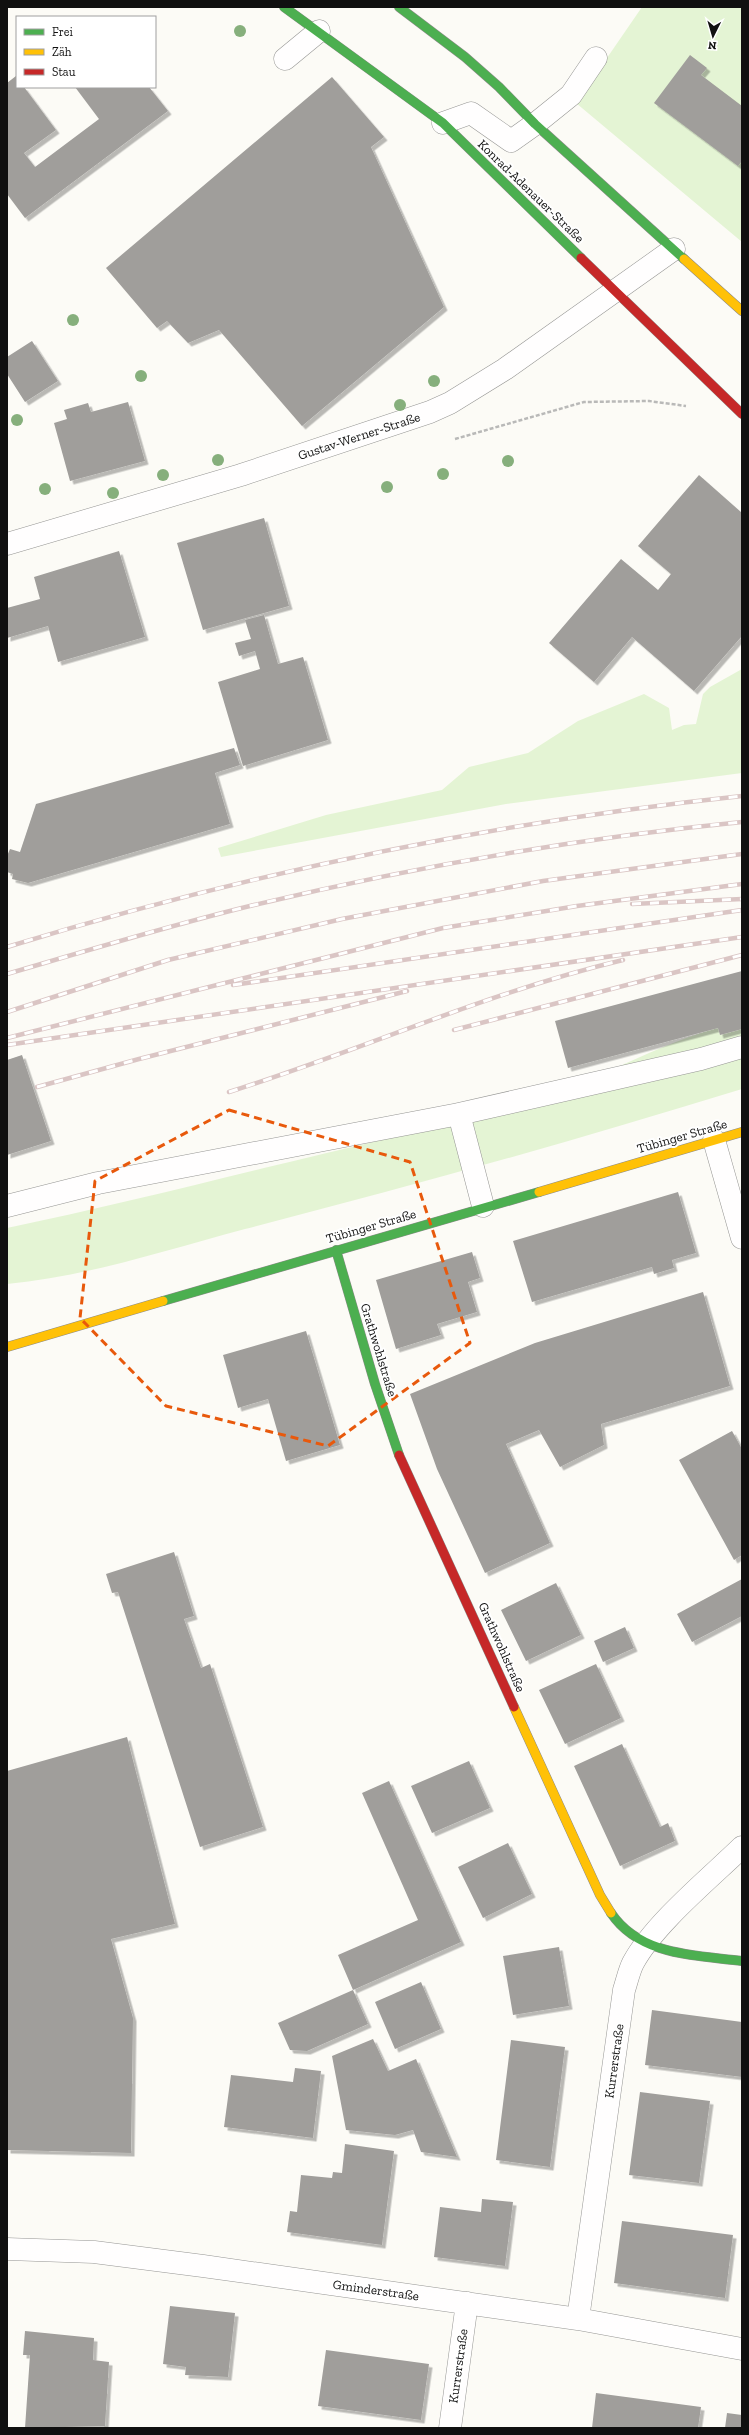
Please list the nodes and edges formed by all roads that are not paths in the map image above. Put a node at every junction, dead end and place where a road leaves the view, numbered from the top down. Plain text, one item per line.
1 (284, 7) edge
2 (399, 7) edge
3 (319, 31) junction
4 (596, 58) dead end
5 (285, 59) dead end
6 (443, 123) junction
7 (536, 124) junction
8 (674, 249) junction
9 (614, 291) junction
10 (742, 311) edge
11 (742, 414) edge
12 (7, 544) edge
13 (742, 1047) edge
14 (459, 1114) junction
15 (742, 1132) edge
16 (714, 1140) junction
17 (7, 1206) edge
18 (483, 1206) junction
19 (742, 1238) edge
20 (336, 1250) junction
21 (7, 1347) edge
22 (742, 1846) edge
23 (645, 1944) junction
24 (742, 1961) edge
25 (7, 2249) edge
26 (467, 2303) junction
27 (578, 2319) junction
28 (742, 2349) edge
29 (450, 2428) edge

1 - 3 street, Konrad-Adenauer-Straße
2 - 7 street
3 - 5 street
3 - 6 street, Konrad-Adenauer-Straße
4 - 7 street
6 - 7 street
6 - 9 street, Konrad-Adenauer-Straße
7 - 8 street
8 - 9 street, Gustav-Werner-Straße
8 - 10 street
9 - 11 street, Konrad-Adenauer-Straße
9 - 12 street, Gustav-Werner-Straße
13 - 14 street
14 - 17 street
14 - 18 street
15 - 16 street, Tübinger Straße
16 - 18 street, Tübinger Straße
16 - 19 street
18 - 20 street, Tübinger Straße
20 - 21 street, Tübinger Straße
20 - 23 street, Grathwohlstraße
22 - 23 street, Kurrerstraße
23 - 24 street, Grathwohlstraße
23 - 27 street, Kurrerstraße
25 - 26 street, Gminderstraße
26 - 27 street, Gminderstraße
26 - 29 street, Kurrerstraße
27 - 28 street, Gminderstraße

